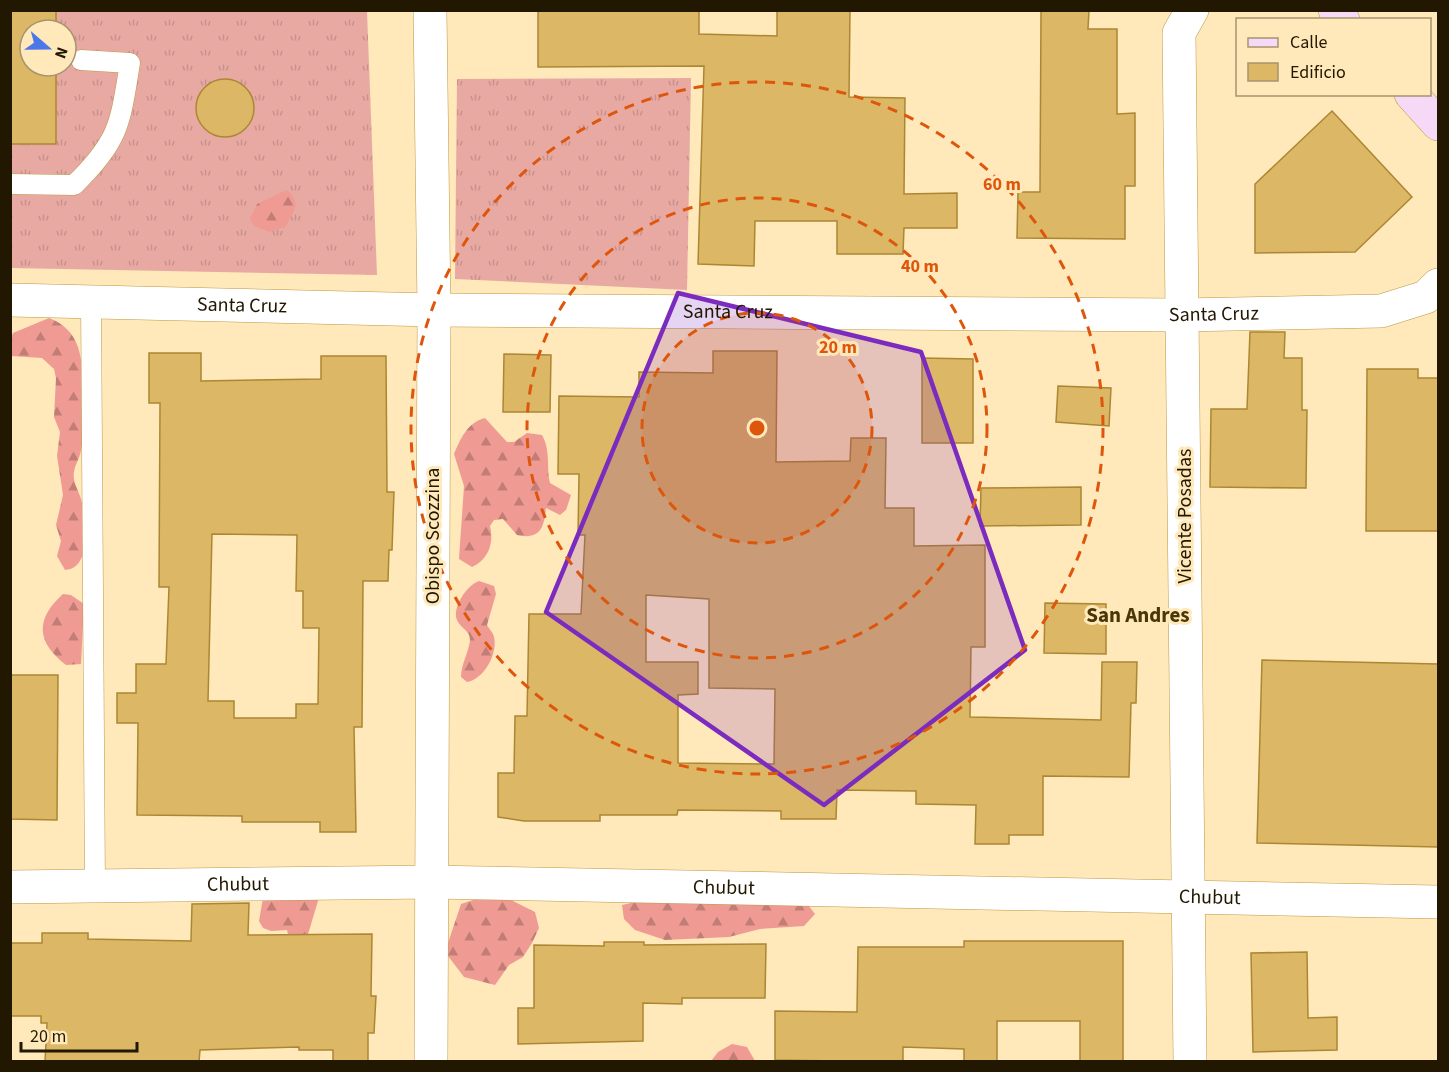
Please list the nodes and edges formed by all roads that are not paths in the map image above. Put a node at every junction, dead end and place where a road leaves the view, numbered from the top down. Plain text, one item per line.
1 (430, 10) edge
2 (1192, 10) edge
3 (81, 60) dead end
4 (1413, 96) edge
5 (1438, 124) edge
6 (10, 184) edge
7 (1438, 285) edge
8 (10, 300) edge
9 (91, 300) junction
10 (434, 310) junction
11 (1183, 315) junction
12 (432, 882) junction
13 (10, 887) edge
14 (94, 887) junction
15 (1188, 897) junction
16 (1438, 902) edge
17 (431, 1062) edge
18 (1190, 1062) edge

1 - 10 street, Obispo Scozzina
2 - 11 street, Vicente Posadas
3 - 6 lane
4 - 5 main road
7 - 11 street, Santa Cruz
8 - 9 street, Santa Cruz
9 - 10 street, Santa Cruz
9 - 14 lane
10 - 11 street, Santa Cruz
10 - 12 street, Obispo Scozzina
11 - 15 street, Vicente Posadas
12 - 14 street, Chubut
12 - 15 street, Chubut
12 - 17 street, Obispo Scozzina
13 - 14 street, Chubut
15 - 16 street, Chubut
15 - 18 street, Vicente Posadas

